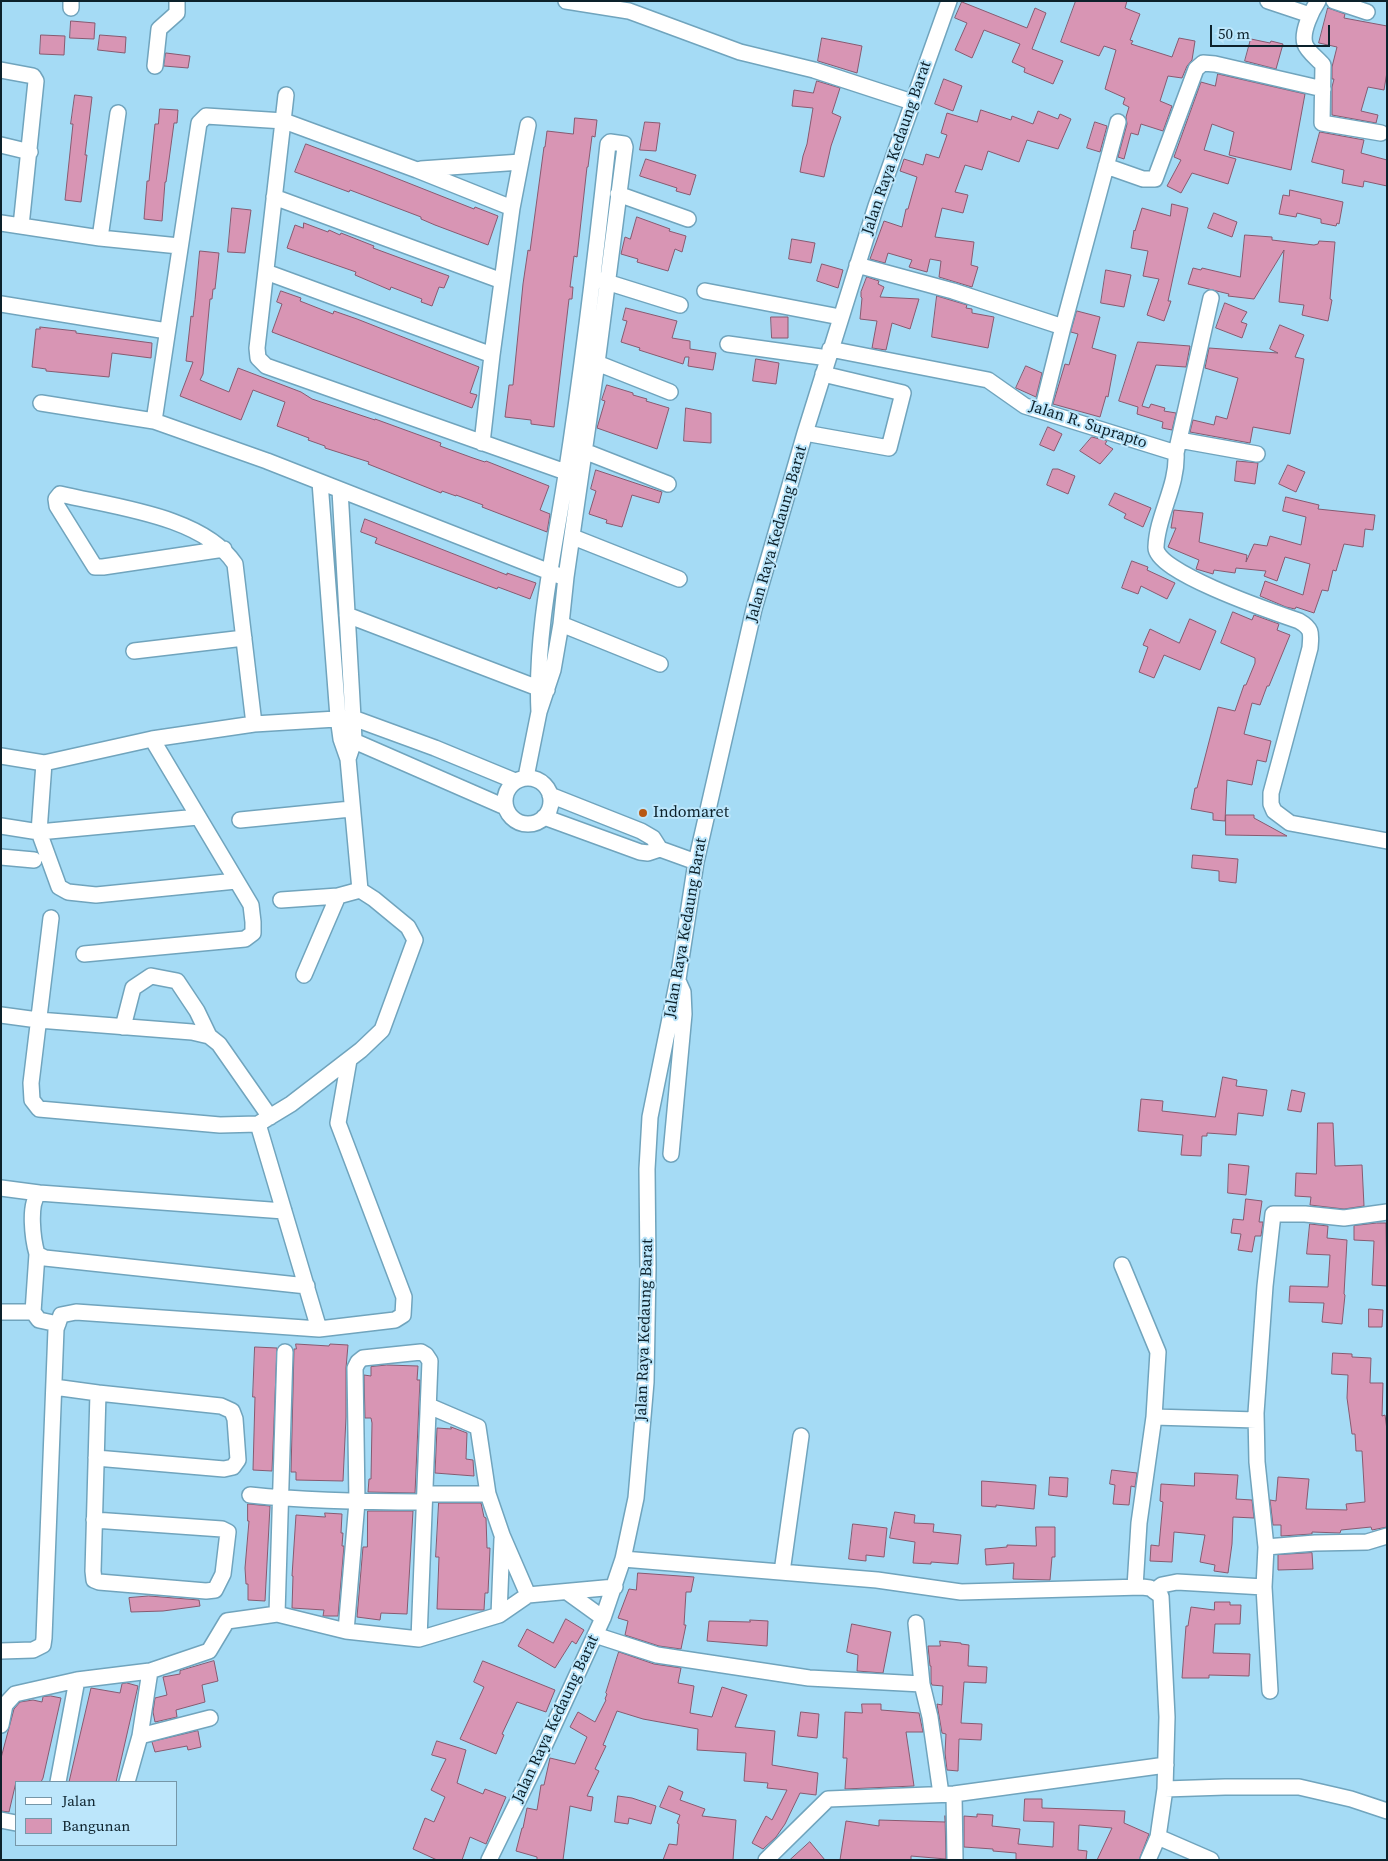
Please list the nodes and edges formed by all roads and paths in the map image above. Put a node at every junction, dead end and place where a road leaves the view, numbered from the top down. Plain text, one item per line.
1 (177, 1) edge
2 (566, 1) edge
3 (949, 1) edge
4 (1268, 1) edge
5 (1318, 1) edge
6 (1334, 1) edge
7 (1368, 12) dead end
8 (1310, 15) junction
9 (155, 66) dead end
10 (1, 70) edge
11 (1324, 89) junction
12 (286, 94) dead end
13 (912, 102) junction
14 (118, 113) dead end
15 (284, 121) junction
16 (1118, 122) dead end
17 (528, 124) dead end
18 (1381, 133) dead end
19 (1, 145) edge
20 (30, 152) junction
21 (521, 162) junction
22 (1106, 166) junction
23 (417, 170) junction
24 (618, 194) junction
25 (274, 197) junction
26 (512, 208) junction
27 (688, 219) dead end
28 (1, 223) edge
29 (21, 226) junction
30 (100, 238) junction
31 (180, 246) junction
32 (857, 265) junction
33 (266, 272) junction
34 (600, 279) junction
35 (502, 281) junction
36 (705, 291) dead end
37 (1211, 298) dead end
38 (1, 304) edge
39 (680, 305) dead end
40 (840, 318) junction
41 (1063, 327) junction
42 (167, 331) junction
43 (728, 344) dead end
44 (829, 353) junction
45 (492, 355) junction
46 (597, 363) junction
47 (823, 374) junction
48 (670, 392) dead end
49 (41, 403) dead end
50 (1042, 411) junction
51 (154, 421) junction
52 (805, 433) junction
53 (482, 443) junction
54 (1178, 447) junction
55 (584, 451) junction
56 (1257, 454) dead end
57 (573, 475) junction
58 (320, 482) junction
59 (668, 484) dead end
60 (340, 490) junction
61 (573, 537) junction
62 (224, 549) junction
63 (551, 573) junction
64 (566, 577) junction
65 (679, 579) dead end
66 (347, 615) junction
67 (561, 624) junction
68 (244, 638) junction
69 (134, 651) dead end
70 (660, 664) dead end
71 (542, 689) junction
72 (346, 718) junction
73 (254, 724) junction
74 (388, 731) junction
75 (152, 739) junction
76 (347, 740) junction
77 (382, 754) junction
78 (1, 756) edge
79 (44, 763) junction
80 (521, 779) junction
81 (550, 795) junction
82 (505, 806) junction
83 (351, 809) junction
84 (198, 817) junction
85 (544, 817) junction
86 (240, 820) dead end
87 (1, 826) edge
88 (39, 832) junction
89 (1387, 841) edge
90 (660, 849) junction
91 (1, 857) edge
92 (34, 860) dead end
93 (696, 862) junction
94 (236, 881) junction
95 (360, 890) junction
96 (338, 896) junction
97 (281, 900) dead end
98 (51, 918) dead end
99 (84, 954) dead end
100 (304, 976) dead end
101 (678, 979) junction
102 (1, 1015) edge
103 (38, 1020) junction
104 (123, 1027) junction
105 (209, 1036) junction
106 (349, 1060) junction
107 (264, 1120) junction
108 (671, 1154) dead end
109 (1, 1188) edge
110 (39, 1193) junction
111 (284, 1211) junction
112 (1387, 1212) edge
113 (37, 1254) junction
114 (1122, 1265) dead end
115 (307, 1286) junction
116 (1, 1312) edge
117 (33, 1312) junction
118 (58, 1324) junction
119 (319, 1329) junction
120 (285, 1352) dead end
121 (54, 1387) junction
122 (98, 1393) junction
123 (429, 1406) junction
124 (1154, 1418) junction
125 (1256, 1420) junction
126 (801, 1436) dead end
127 (96, 1458) junction
128 (488, 1494) junction
129 (250, 1495) dead end
130 (281, 1498) junction
131 (425, 1498) junction
132 (357, 1502) junction
133 (94, 1520) junction
134 (502, 1535) junction
135 (1387, 1536) edge
136 (1266, 1547) junction
137 (624, 1559) junction
138 (782, 1572) junction
139 (614, 1587) junction
140 (1135, 1587) junction
141 (1264, 1587) junction
142 (1154, 1591) junction
143 (567, 1592) junction
144 (528, 1594) junction
145 (277, 1614) junction
146 (499, 1615) junction
147 (603, 1618) junction
148 (916, 1623) dead end
149 (346, 1631) junction
150 (595, 1635) junction
151 (419, 1640) junction
152 (1, 1651) edge
153 (150, 1671) junction
154 (77, 1680) junction
155 (922, 1684) junction
156 (1270, 1691) dead end
157 (210, 1718) dead end
158 (1, 1725) edge
159 (140, 1736) junction
160 (1166, 1765) junction
161 (58, 1781) edge
162 (127, 1781) edge
163 (1165, 1788) junction
164 (948, 1794) junction
165 (1387, 1811) edge
166 (1, 1820) edge
167 (15, 1823) edge
168 (1158, 1837) junction
169 (489, 1860) edge
170 (766, 1860) edge
171 (956, 1860) edge
172 (1148, 1860) edge
173 (1211, 1860) edge

1 - 9 street
2 - 13 street
3 - 13 street, Jalan Raya Kedaung Barat
4 - 8 street
5 - 8 street
6 - 7 street
8 - 11 street
10 - 20 street
11 - 18 street
11 - 22 street
12 - 15 street
13 - 32 street, Jalan Raya Kedaung Barat
14 - 30 street
15 - 23 street
15 - 25 street
15 - 31 street
16 - 22 street
17 - 21 street
19 - 20 street
20 - 29 street
21 - 23 street
21 - 26 street
22 - 41 street
23 - 26 street
24 - 27 street
24 - 34 street
24 - 34 street
25 - 33 street
25 - 35 street
26 - 35 street
28 - 29 street
29 - 30 street
30 - 31 street
31 - 42 street
32 - 40 street, Jalan Raya Kedaung Barat
32 - 41 street
33 - 45 street
33 - 53 street
34 - 39 street
34 - 46 street
34 - 57 street
35 - 45 street
36 - 40 street
37 - 54 street
38 - 42 street
40 - 44 street, Jalan Raya Kedaung Barat
41 - 50 street
42 - 51 street
43 - 44 street, Jalan R. Suprapto
44 - 47 street, Jalan Raya Kedaung Barat
44 - 50 street, Jalan R. Suprapto
45 - 53 street
46 - 48 street
46 - 55 street
47 - 52 street, Jalan Raya Kedaung Barat
47 - 52 street
49 - 51 street
50 - 54 street, Jalan R. Suprapto
51 - 58 street
52 - 93 street, Jalan Raya Kedaung Barat
53 - 57 street
54 - 56 street, Jalan R. Suprapto
54 - 89 street
55 - 57 street
55 - 59 street
57 - 61 street
57 - 63 street
58 - 60 street
58 - 72 street
60 - 63 street
60 - 66 street
61 - 64 street
61 - 65 street
62 - 62 street
62 - 68 street
63 - 64 street
63 - 71 street
64 - 67 street
66 - 71 street
66 - 72 street
67 - 70 street
67 - 71 street
68 - 69 street
68 - 73 street
71 - 80 street
72 - 73 street
72 - 74 street
72 - 76 street
73 - 75 street
74 - 77 street
74 - 80 street
75 - 79 street
75 - 84 street
76 - 77 street
76 - 83 street
77 - 82 street
78 - 79 street
79 - 88 street
80 - 81 street
80 - 82 street
81 - 85 street
81 - 90 street
82 - 85 street
83 - 86 street
83 - 95 street
84 - 88 street
84 - 94 street
85 - 90 street
87 - 88 street
88 - 94 street
90 - 93 street
91 - 92 street
93 - 101 street, Jalan Raya Kedaung Barat
94 - 99 street
95 - 96 street
95 - 106 street
96 - 97 street
96 - 100 street
98 - 103 street
101 - 108 street
101 - 137 street, Jalan Raya Kedaung Barat
102 - 103 street
103 - 104 street
103 - 107 street
104 - 105 street
104 - 105 street
105 - 107 street
106 - 107 street
106 - 119 street
107 - 111 street
109 - 110 street
110 - 111 street
110 - 113 street
111 - 115 street
112 - 125 street
113 - 115 street
113 - 117 street
114 - 124 street
115 - 119 street
116 - 117 street
117 - 118 street
118 - 119 street
118 - 121 street
120 - 130 street
121 - 122 street
121 - 152 street
122 - 127 street
122 - 127 street
123 - 128 street
123 - 131 street
123 - 132 street
124 - 125 street
124 - 140 street
125 - 136 street
126 - 138 street
127 - 133 street
128 - 131 street
128 - 134 street
129 - 130 street
130 - 132 street
130 - 145 street
131 - 132 street
131 - 151 street
132 - 149 street
133 - 133 street
134 - 144 street
134 - 146 street
135 - 136 street
136 - 141 street
137 - 138 street
137 - 139 street, Jalan Raya Kedaung Barat
138 - 140 street
139 - 143 street
139 - 147 street, Jalan Raya Kedaung Barat
140 - 142 street
141 - 142 street
141 - 156 street
142 - 160 street
143 - 144 street
143 - 147 street
144 - 146 street
145 - 149 street
145 - 153 street
146 - 151 street
147 - 150 street, Jalan Raya Kedaung Barat
148 - 155 street
149 - 151 street
150 - 155 street
150 - 169 street, Jalan Raya Kedaung Barat
153 - 154 street
153 - 159 street
154 - 158 street
154 - 161 street
155 - 164 street
157 - 159 street
159 - 162 street
160 - 163 street
160 - 164 street
163 - 165 street
163 - 168 street
164 - 170 street
164 - 171 street
166 - 167 street
168 - 172 street
168 - 173 street

